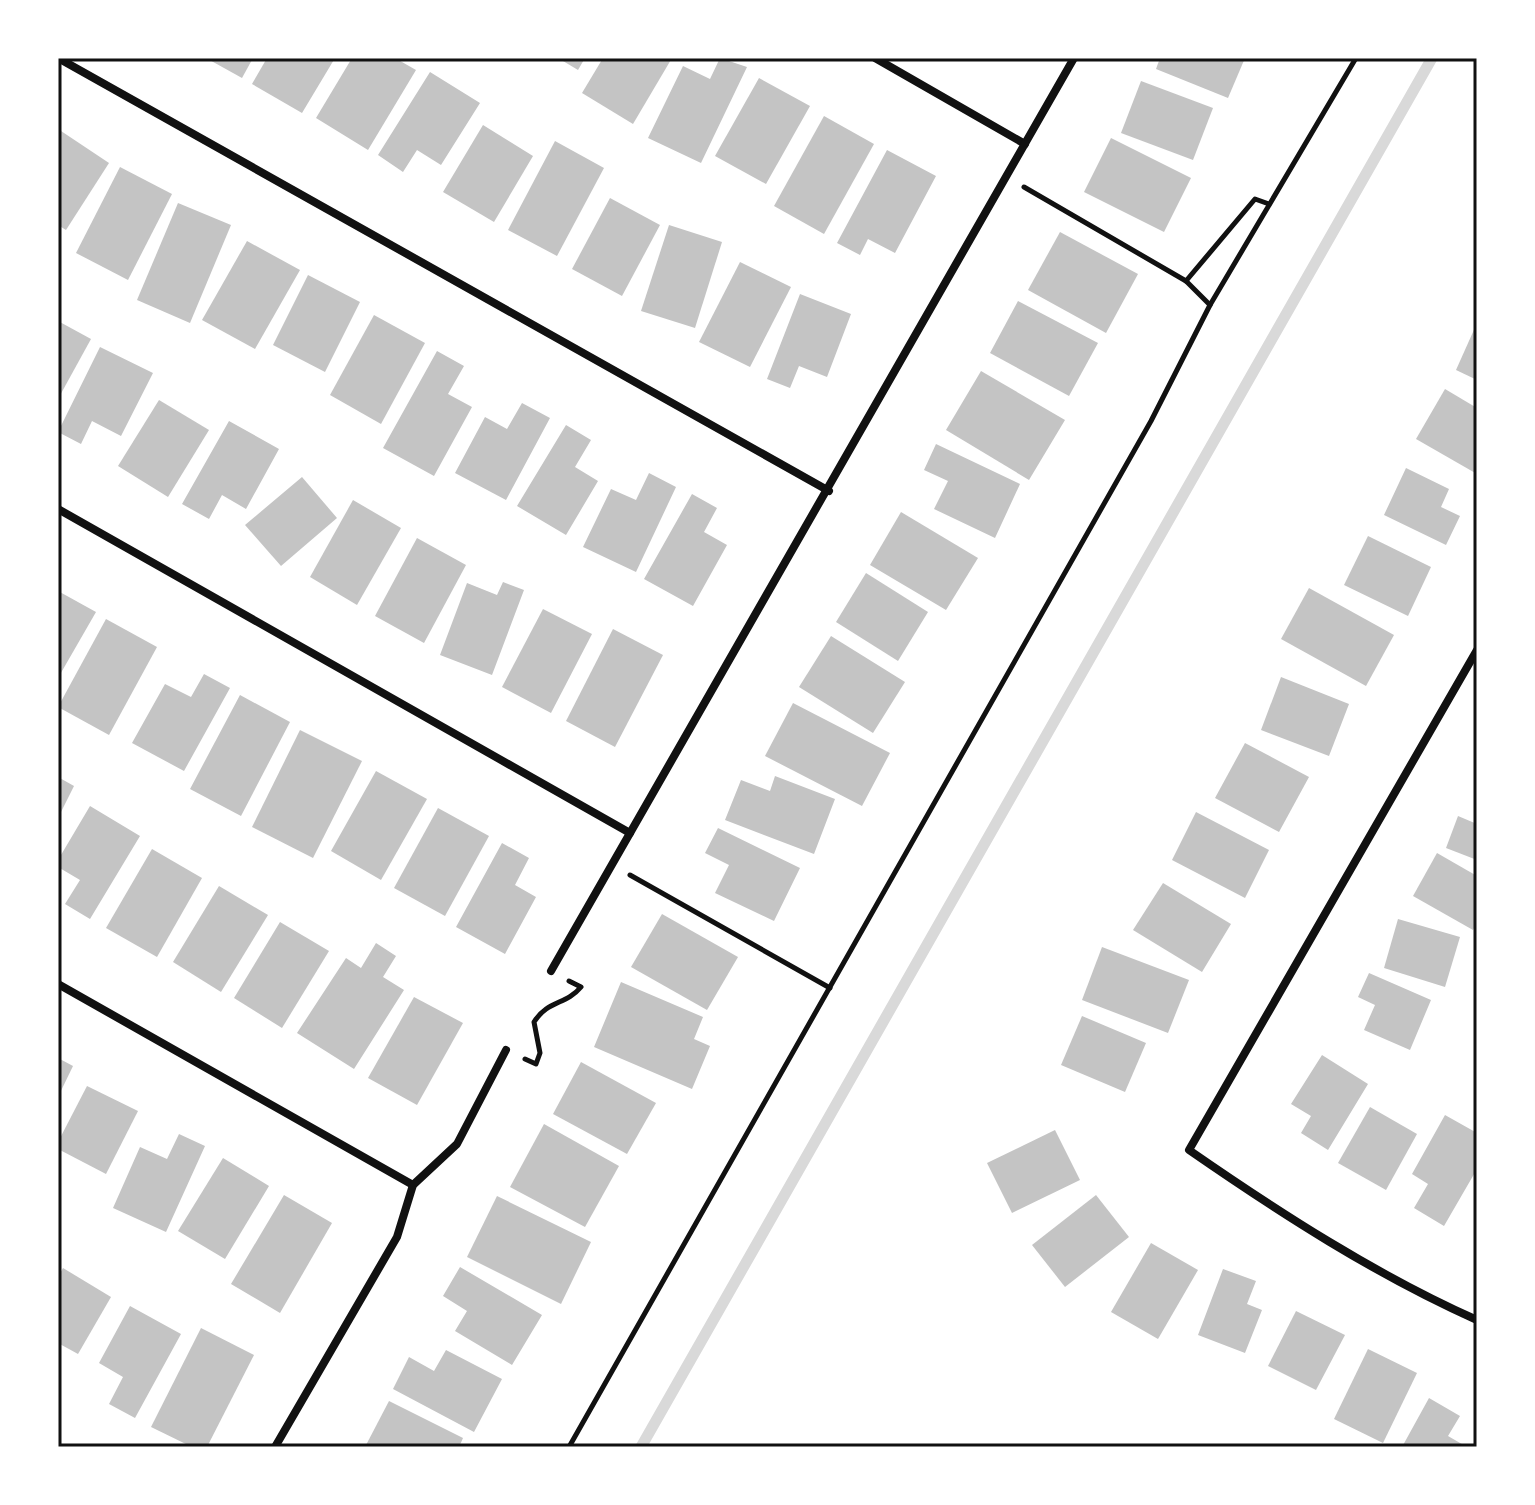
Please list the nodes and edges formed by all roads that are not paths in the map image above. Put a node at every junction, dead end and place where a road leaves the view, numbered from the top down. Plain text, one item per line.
1 (58, 58) edge
2 (875, 58) edge
3 (1074, 58) edge
4 (1025, 144) junction
5 (829, 491) junction
6 (58, 509) edge
7 (1477, 650) edge
8 (630, 833) junction
9 (551, 971) road end
10 (58, 984) edge
11 (506, 1050) road end
12 (413, 1185) junction
13 (1477, 1320) edge
14 (275, 1447) edge

1 - 5 street
2 - 4 street
3 - 4 street
4 - 5 street
5 - 8 street
6 - 8 street
7 - 13 street
8 - 9 street
10 - 12 street
11 - 12 street
12 - 14 street

